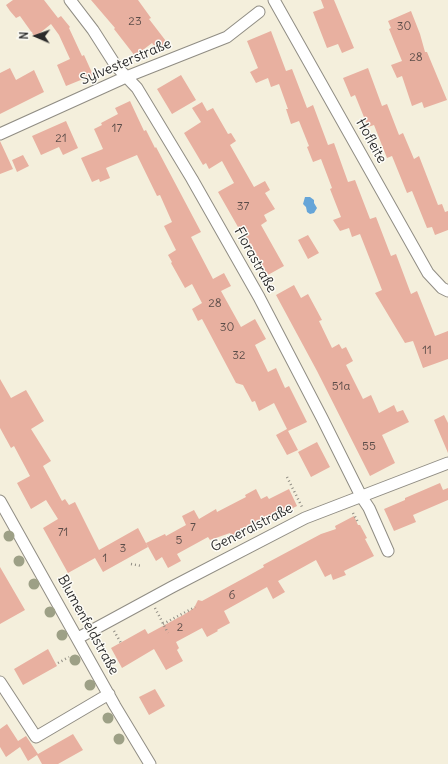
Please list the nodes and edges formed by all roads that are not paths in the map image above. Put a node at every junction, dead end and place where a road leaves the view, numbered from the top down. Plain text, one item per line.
1 (70, 0) edge
2 (274, 0) edge
3 (259, 12) dead end
4 (126, 77) junction
5 (0, 134) edge
6 (448, 291) edge
7 (448, 463) edge
8 (361, 496) junction
9 (0, 501) edge
10 (388, 551) dead end
11 (78, 638) junction
12 (0, 682) edge
13 (109, 694) junction
14 (150, 764) edge

1 - 4 street, Florastraße
2 - 6 street, Hofleite
3 - 4 street, Sylvesterstraße
4 - 5 street, Sylvesterstraße
4 - 8 street, Florastraße
7 - 8 street, Generalstraße
8 - 10 street, Florastraße
8 - 11 street, Generalstraße
9 - 11 street, Blumenfeldstraße
11 - 13 street, Blumenfeldstraße
12 - 13 street
13 - 14 street, Blumenfeldstraße

